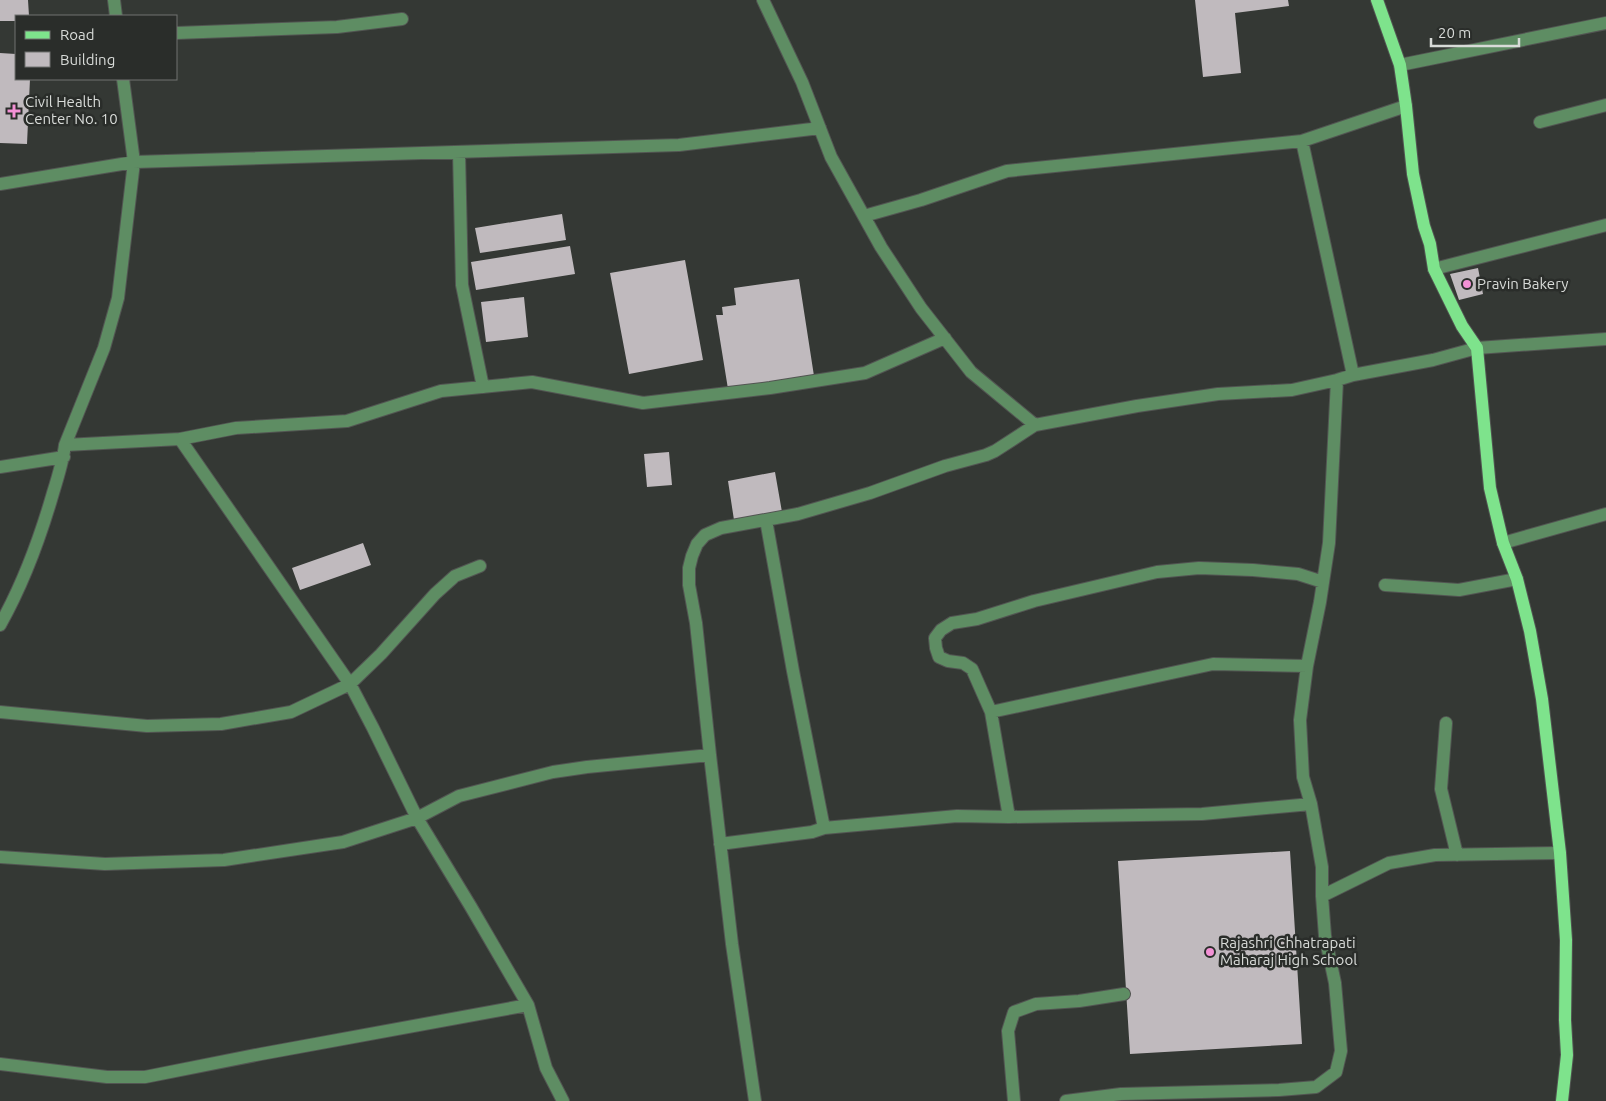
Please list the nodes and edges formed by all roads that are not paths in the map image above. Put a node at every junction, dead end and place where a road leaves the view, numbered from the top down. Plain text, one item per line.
1 (114, 0) edge
2 (763, 0) edge
3 (1377, 0) edge
4 (116, 15) edge
5 (402, 20) dead end
6 (1606, 23) edge
7 (178, 33) edge
8 (1400, 65) junction
9 (123, 80) edge
10 (1606, 105) edge
11 (1406, 106) junction
12 (1540, 122) dead end
13 (820, 128) junction
14 (1302, 141) junction
15 (459, 152) junction
16 (134, 162) junction
17 (0, 184) edge
18 (864, 216) junction
19 (1606, 226) edge
20 (1434, 269) junction
21 (945, 338) junction
22 (1606, 339) edge
23 (1477, 348) junction
24 (1353, 375) junction
25 (1337, 380) junction
26 (483, 387) junction
27 (1035, 425) junction
28 (180, 439) junction
29 (64, 451) junction
30 (0, 466) edge
31 (1606, 514) edge
32 (766, 520) junction
33 (1503, 543) junction
34 (480, 566) dead end
35 (1517, 579) junction
36 (1323, 582) junction
37 (1385, 585) dead end
38 (6, 602) edge
39 (0, 625) edge
40 (1307, 666) junction
41 (350, 684) junction
42 (0, 712) edge
43 (991, 712) junction
44 (1446, 723) dead end
45 (710, 755) junction
46 (1311, 804) junction
47 (1009, 817) junction
48 (417, 818) junction
49 (824, 828) junction
50 (720, 844) junction
51 (1560, 853) junction
52 (1457, 855) junction
53 (0, 857) edge
54 (1322, 896) junction
55 (1124, 994) dead end
56 (528, 1004) junction
57 (0, 1064) edge
58 (563, 1101) edge
59 (755, 1101) edge
60 (1014, 1101) edge
61 (1066, 1101) edge
62 (1562, 1101) edge

1 - 4 street
2 - 13 street
3 - 8 main road
5 - 7 street
6 - 8 street
8 - 11 main road
9 - 16 street
10 - 12 street
11 - 14 street
11 - 20 main road
13 - 15 street
13 - 18 street
14 - 18 street
14 - 24 street
15 - 16 street
15 - 26 street
16 - 17 street
16 - 29 street
18 - 21 street
19 - 20 street
20 - 23 main road
21 - 26 street
21 - 27 street
22 - 23 street
23 - 24 street
23 - 33 main road
24 - 25 street
25 - 27 street
25 - 36 street
26 - 28 street
27 - 32 street
28 - 29 street
28 - 41 street
29 - 30 street
29 - 38 street
31 - 33 street
32 - 45 street
32 - 49 street
33 - 35 main road
34 - 41 street
35 - 37 street
35 - 51 main road
36 - 40 street
36 - 43 street
38 - 39 street
40 - 43 street
40 - 46 street
41 - 42 street
41 - 48 street
43 - 47 street
44 - 52 street
45 - 48 street
45 - 50 street
46 - 47 street
46 - 54 street
47 - 49 street
48 - 53 street
48 - 56 street
49 - 50 street
50 - 59 street
51 - 52 street
51 - 62 main road
52 - 54 street
54 - 61 street
55 - 60 street
56 - 57 street
56 - 58 street

